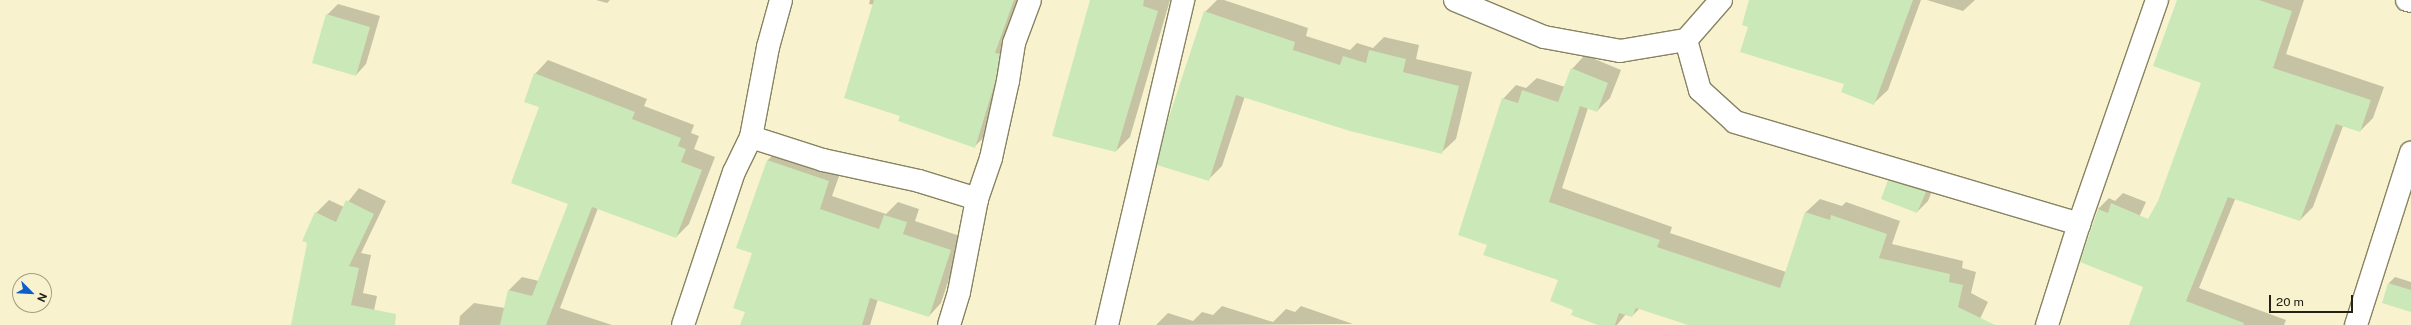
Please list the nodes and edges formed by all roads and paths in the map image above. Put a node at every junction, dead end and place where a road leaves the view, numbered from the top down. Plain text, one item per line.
1 (781, 0) edge
2 (1030, 0) edge
3 (1183, 0) edge
4 (1455, 0) edge
5 (1721, 0) edge
6 (2157, 0) edge
7 (2407, 0) edge
8 (2411, 1) edge
9 (1686, 40) junction
10 (751, 137) junction
11 (2411, 153) edge
12 (978, 198) junction
13 (2079, 224) junction
14 (683, 325) edge
15 (949, 325) edge
16 (1107, 325) edge
17 (2048, 325) edge
18 (2356, 325) edge

1 - 10 street
2 - 12 street
3 - 16 street
4 - 9 street
5 - 9 street
6 - 13 street
7 - 8 street
9 - 13 street
10 - 12 street
10 - 14 street
11 - 18 street
12 - 15 street
13 - 17 street

